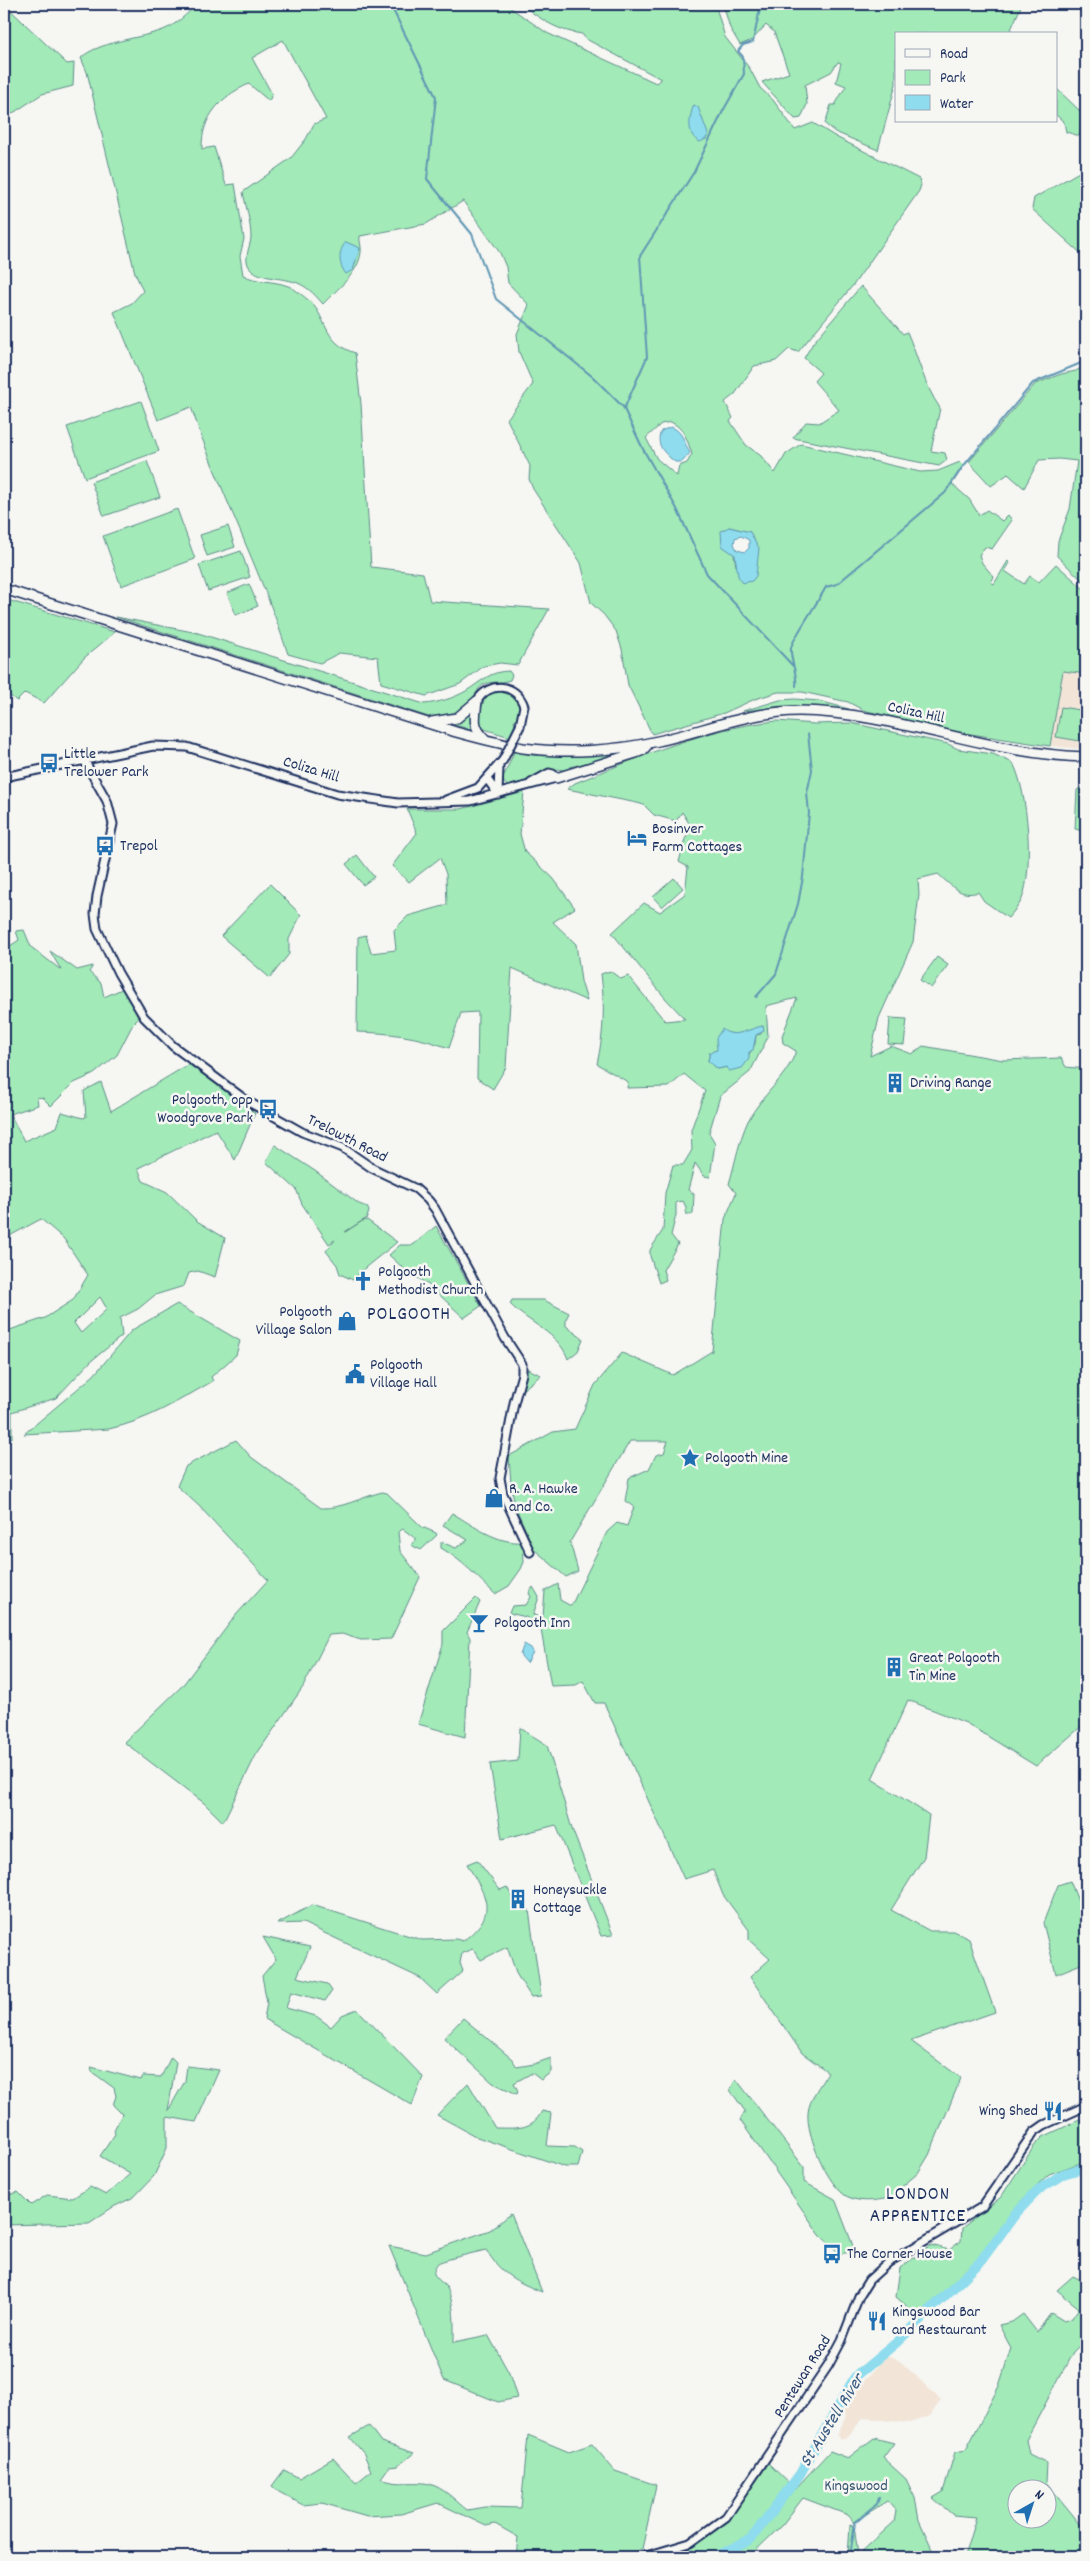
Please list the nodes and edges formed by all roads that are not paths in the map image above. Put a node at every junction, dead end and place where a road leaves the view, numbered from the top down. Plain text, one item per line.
1 (4, 589) edge
2 (477, 701) junction
3 (426, 722) junction
4 (485, 740) junction
5 (648, 743) junction
6 (1086, 757) edge
7 (84, 760) junction
8 (4, 777) edge
9 (492, 778) junction
10 (556, 778) joint
11 (498, 794) junction
12 (444, 802) junction
13 (530, 1552) dead end
14 (1086, 2106) edge
15 (643, 2557) edge

1 - 3 highway
2 - 3 highway
2 - 4 highway
2 - 9 street, bridge
3 - 4 highway
4 - 5 highway
5 - 6 highway, Coliza Hill
5 - 10 highway
7 - 8 street, Coliza Hill
7 - 12 street, Coliza Hill
7 - 13 street, Trelowth Road
9 - 11 street
9 - 12 street
10 - 11 street, Coliza Hill
11 - 12 street, Coliza Hill
14 - 15 street, Pentewan Road

